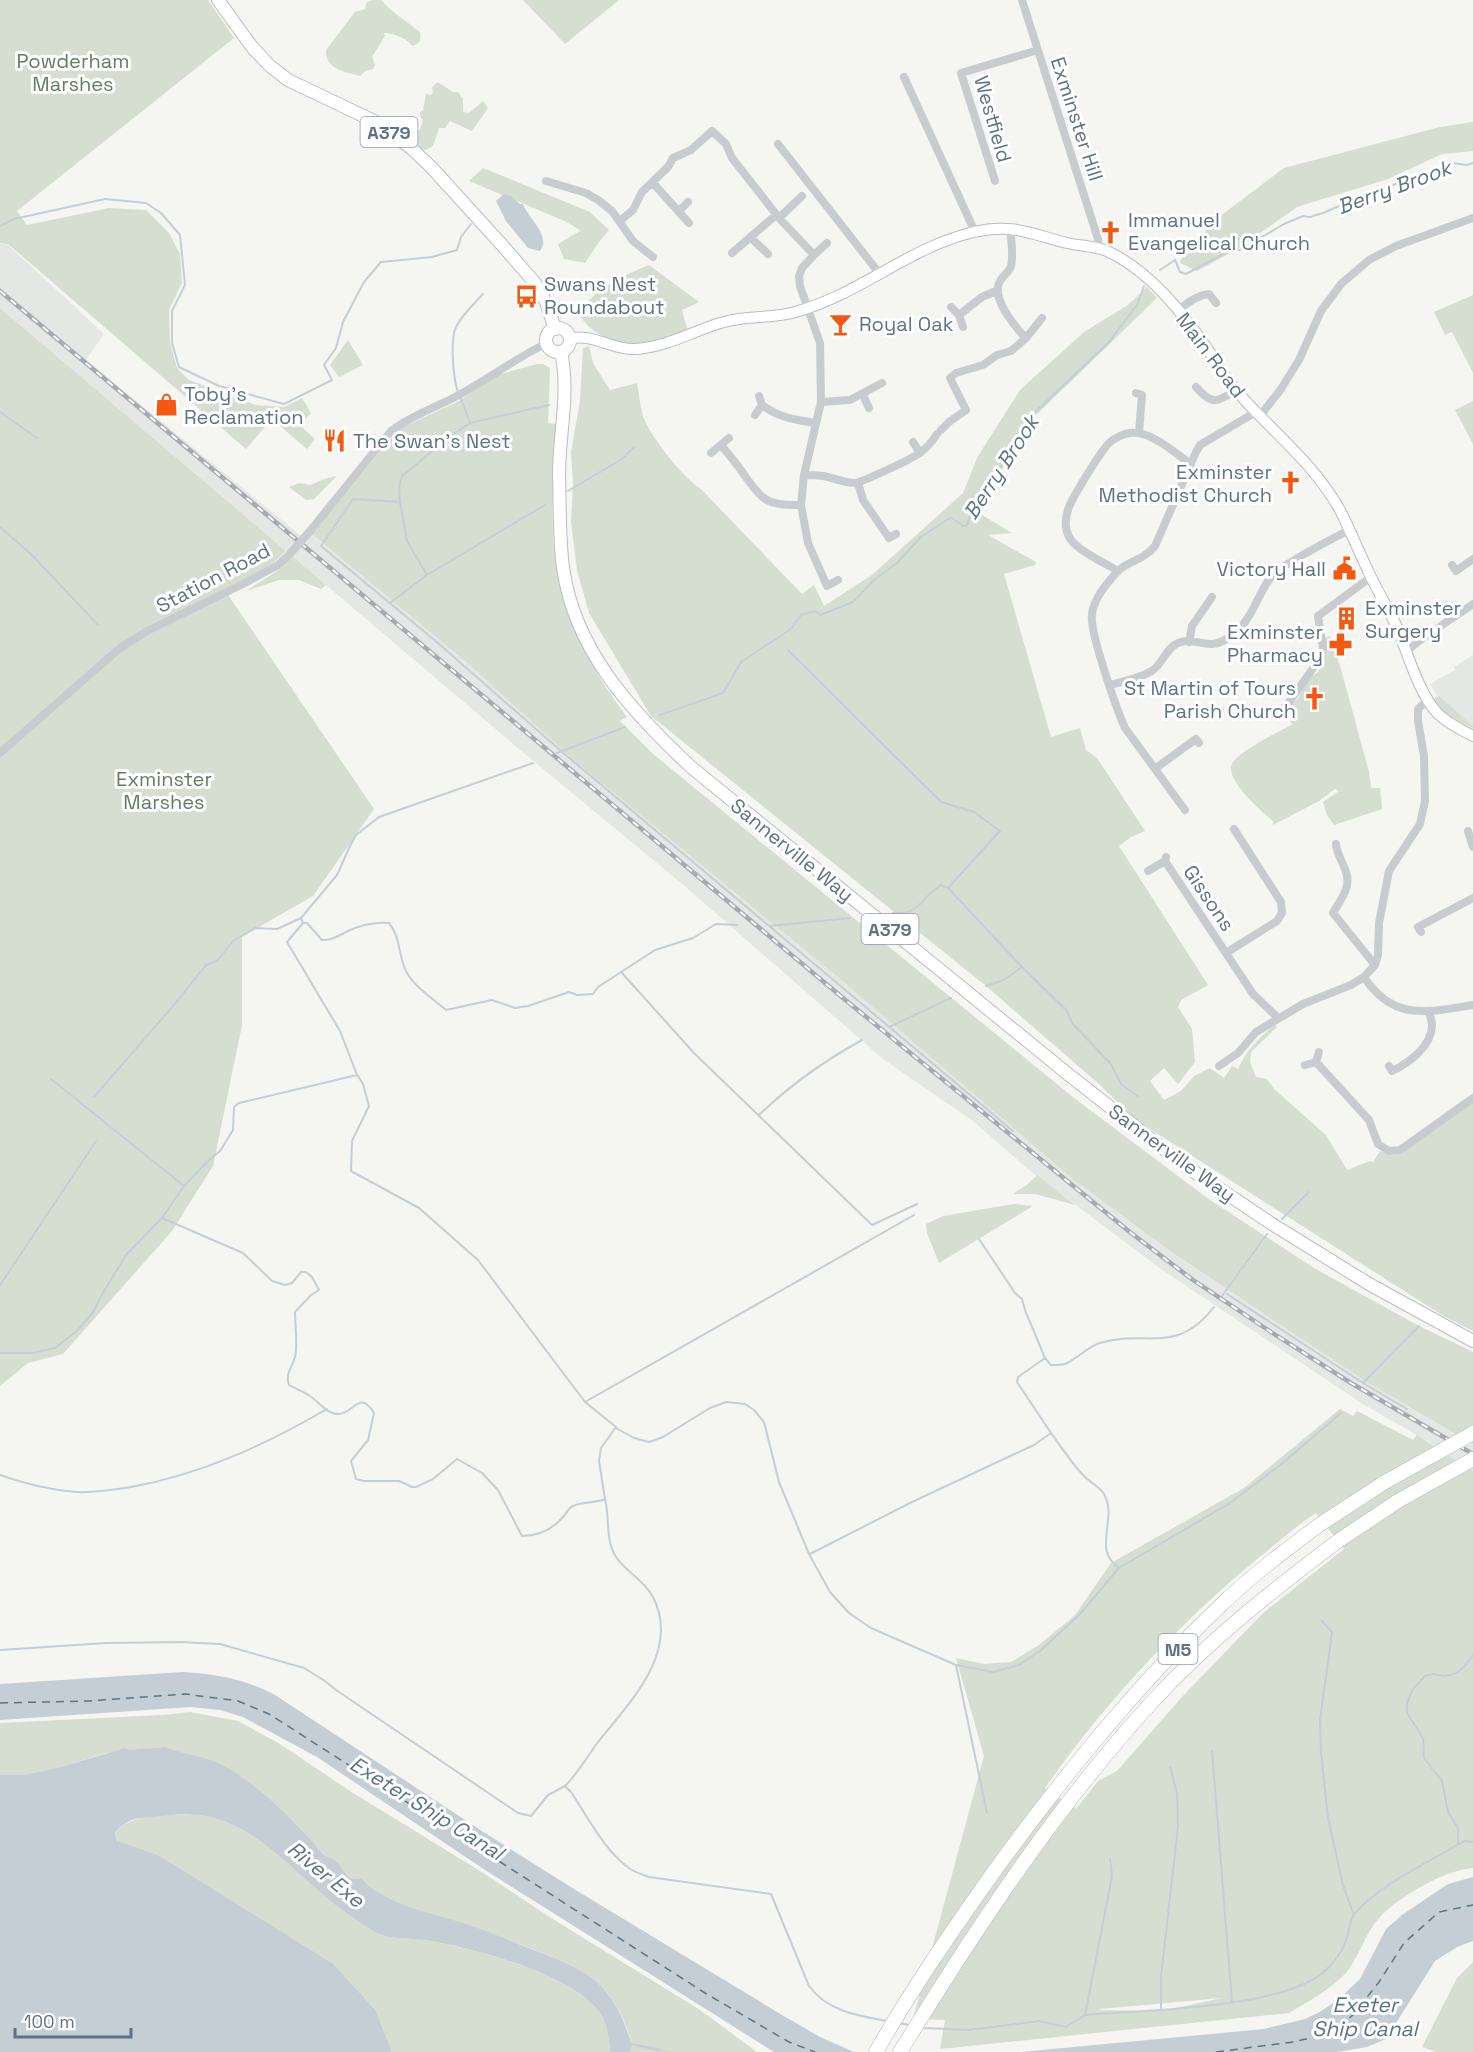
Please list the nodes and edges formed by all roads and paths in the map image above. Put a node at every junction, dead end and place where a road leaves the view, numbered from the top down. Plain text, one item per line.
1 (218, 0) edge
2 (1022, 0) edge
3 (1038, 50) junction
4 (904, 77) dead end
5 (778, 144) dead end
6 (546, 181) dead end
7 (995, 181) dead end
8 (653, 183) junction
9 (802, 196) dead end
10 (688, 202) dead end
11 (679, 211) junction
12 (778, 217) junction
13 (1473, 218) edge
14 (620, 221) junction
15 (689, 222) dead end
16 (1010, 228) junction
17 (975, 232) junction
18 (750, 237) junction
19 (827, 243) dead end
20 (1098, 248) junction
21 (732, 253) dead end
22 (768, 254) dead end
23 (814, 255) junction
24 (653, 257) dead end
25 (879, 273) junction
26 (998, 290) junction
27 (1216, 303) dead end
28 (951, 307) dead end
29 (806, 308) junction
30 (1178, 310) junction
31 (958, 315) junction
32 (1042, 318) dead end
33 (963, 327) dead end
34 (555, 329) junction
35 (1026, 338) junction
36 (570, 339) junction
37 (547, 343) junction
38 (561, 352) junction
39 (950, 378) junction
40 (882, 383) dead end
41 (941, 384) dead end
42 (1196, 387) dead end
43 (1236, 390) junction
44 (863, 394) junction
45 (1142, 394) dead end
46 (759, 396) dead end
47 (821, 402) junction
48 (762, 405) junction
49 (869, 408) dead end
50 (977, 408) dead end
51 (966, 410) junction
52 (1258, 414) junction
53 (755, 416) dead end
54 (816, 423) junction
55 (1139, 433) junction
56 (729, 438) dead end
57 (913, 442) dead end
58 (721, 445) junction
59 (711, 453) dead end
60 (920, 453) junction
61 (1191, 464) junction
62 (804, 475) junction
63 (858, 483) junction
64 (801, 505) junction
65 (1349, 530) junction
66 (881, 543) dead end
67 (1473, 559) edge
68 (1118, 571) junction
69 (1456, 571) dead end
70 (1371, 577) junction
71 (837, 580) dead end
72 (1212, 597) dead end
73 (1473, 604) edge
74 (1189, 642) junction
75 (1407, 651) junction
76 (1110, 685) junction
77 (1428, 700) junction
78 (1275, 712) dead end
79 (1473, 736) edge
80 (1196, 739) dead end
81 (0, 753) edge
82 (1155, 768) junction
83 (1185, 810) dead end
84 (1234, 829) dead end
85 (1467, 830) edge
86 (1336, 844) dead end
87 (1473, 847) edge
88 (1148, 872) dead end
89 (1473, 898) edge
90 (1418, 927) dead end
91 (1226, 953) junction
92 (1375, 965) junction
93 (1364, 977) junction
94 (1473, 1005) edge
95 (1429, 1011) junction
96 (1278, 1018) junction
97 (1319, 1052) dead end
98 (1316, 1062) junction
99 (1305, 1065) dead end
100 (1219, 1066) dead end
101 (1393, 1071) dead end
102 (1473, 1098) edge
103 (1473, 1341) edge
104 (1473, 1433) edge
105 (1473, 1459) edge
106 (876, 2052) edge
107 (900, 2052) edge

1 - 34 main road, A379
2 - 3 street, Exminster Hill
3 - 7 street, Westfield
3 - 20 street, Exminster Hill
4 - 17 street
5 - 25 street
6 - 14 street
8 - 11 street
8 - 12 street
8 - 14 street
9 - 12 street
10 - 11 street
11 - 15 street
12 - 18 street
12 - 23 street
13 - 52 street
14 - 24 street
16 - 17 street, Main Road
16 - 20 street, Main Road
16 - 26 street
17 - 25 street, Main Road
18 - 21 street
18 - 22 street
19 - 23 street
20 - 30 street, Main Road
23 - 29 street
25 - 29 street, Main Road
26 - 31 street
26 - 35 street
27 - 30 street
28 - 31 street
29 - 36 street, Main Road
29 - 47 street
30 - 43 street, Main Road
31 - 33 street
32 - 35 street
34 - 36 main road
34 - 37 main road
35 - 39 street
36 - 38 main road
37 - 38 main road
37 - 81 street, Station Road, bridge
38 - 103 main road, Sannerville Way / A379
39 - 41 street
39 - 51 street
40 - 44 street
42 - 43 street
43 - 52 street, Main Road
44 - 47 street
44 - 49 street
45 - 55 street
46 - 48 street
47 - 54 street
48 - 53 street
48 - 54 street
50 - 51 street
51 - 60 street
52 - 61 street
52 - 65 street, Main Road
54 - 62 street
55 - 61 street
55 - 68 street
56 - 58 street
57 - 60 street
58 - 59 street
58 - 64 street
60 - 63 street
61 - 68 street
62 - 63 street
62 - 64 street
63 - 66 street
64 - 71 street
65 - 70 street, Main Road
65 - 74 street
67 - 69 street
68 - 76 street
70 - 75 street, Main Road
70 - 78 street
72 - 74 street
73 - 75 street
74 - 76 street
75 - 77 street, Main Road
76 - 82 street
77 - 79 street, Main Road
77 - 92 street
80 - 82 street
82 - 83 street
84 - 91 street, Gissons
85 - 87 street
86 - 92 street
88 - 91 street, Gissons
89 - 90 street
91 - 96 street, Gissons
92 - 93 street
93 - 95 street
93 - 96 street
94 - 95 street
95 - 101 street
96 - 100 street
97 - 98 street
98 - 99 street
98 - 102 street
104 - 106 highway, M5, bridge
105 - 107 highway, M5, bridge

